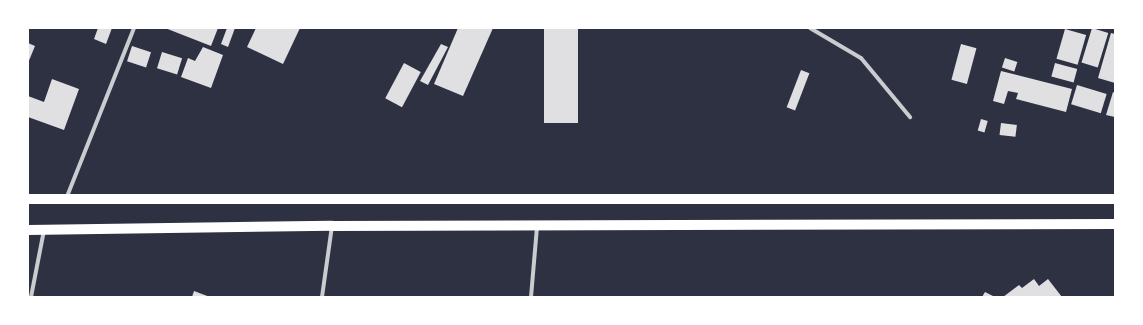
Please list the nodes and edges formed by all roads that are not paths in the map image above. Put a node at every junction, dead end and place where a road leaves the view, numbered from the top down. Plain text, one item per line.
1 (134, 28) edge
2 (810, 28) edge
3 (910, 117) dead end
4 (66, 198) junction
5 (28, 199) edge
6 (1115, 199) edge
7 (1115, 224) edge
8 (332, 226) junction
9 (537, 227) junction
10 (28, 230) edge
11 (44, 230) junction
12 (31, 297) edge
13 (322, 297) edge
14 (531, 297) edge

1 - 4 street
2 - 3 street
4 - 5 main road
4 - 6 main road
7 - 9 main road
8 - 9 main road
8 - 11 main road
8 - 13 street
9 - 14 street
10 - 11 main road
11 - 12 street

